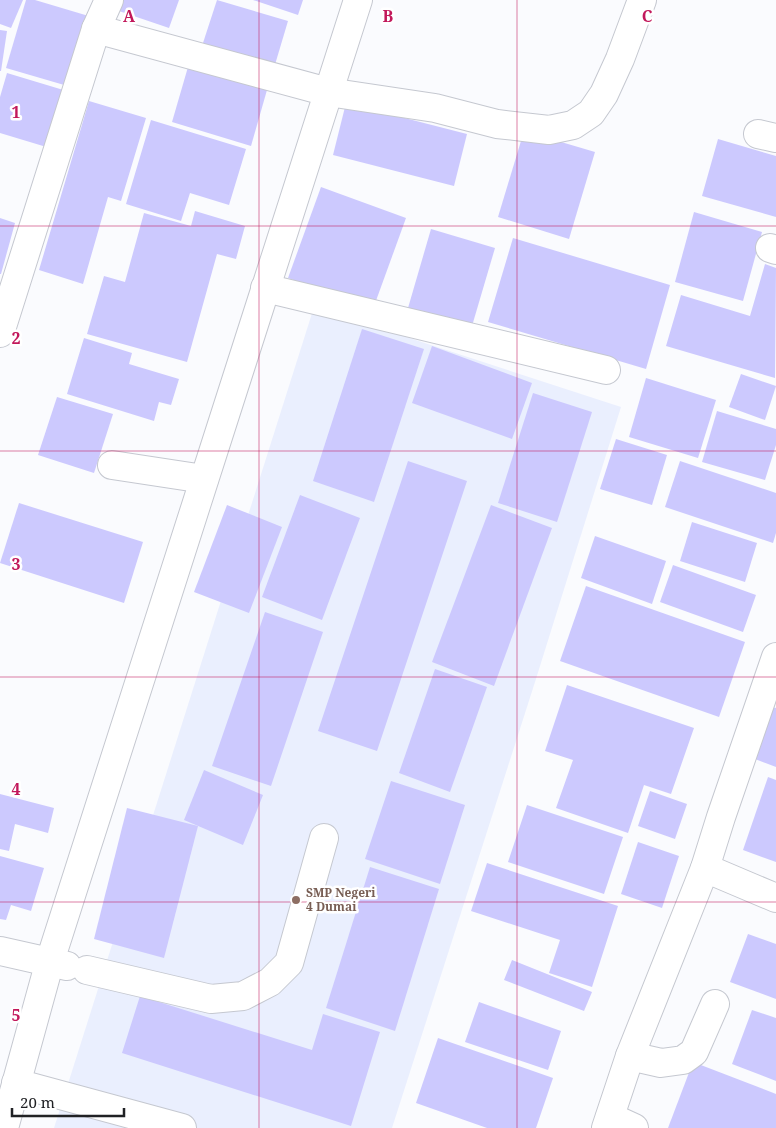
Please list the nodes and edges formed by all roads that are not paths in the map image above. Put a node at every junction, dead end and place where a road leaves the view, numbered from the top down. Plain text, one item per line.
1 (108, 0) edge
2 (358, 0) edge
3 (642, 0) edge
4 (96, 30) junction
5 (328, 92) junction
6 (265, 288) junction
7 (0, 333) edge
8 (606, 370) dead end
9 (112, 465) dead end
10 (204, 479) junction
11 (776, 657) edge
12 (324, 838) dead end
13 (705, 868) junction
14 (776, 898) edge
15 (0, 951) edge
16 (69, 966) junction
17 (714, 1004) dead end
18 (630, 1056) junction
19 (16, 1083) junction
20 (616, 1124) edge
21 (4, 1128) edge
22 (182, 1128) edge

1 - 4 street
2 - 5 street
3 - 5 street
4 - 5 street
4 - 7 street
5 - 6 street
6 - 8 street
6 - 10 street
9 - 10 street
10 - 16 street
11 - 13 street
12 - 16 street
13 - 14 street
13 - 18 street
15 - 16 street
16 - 19 street
17 - 18 street
18 - 20 street
19 - 21 street
19 - 22 street

